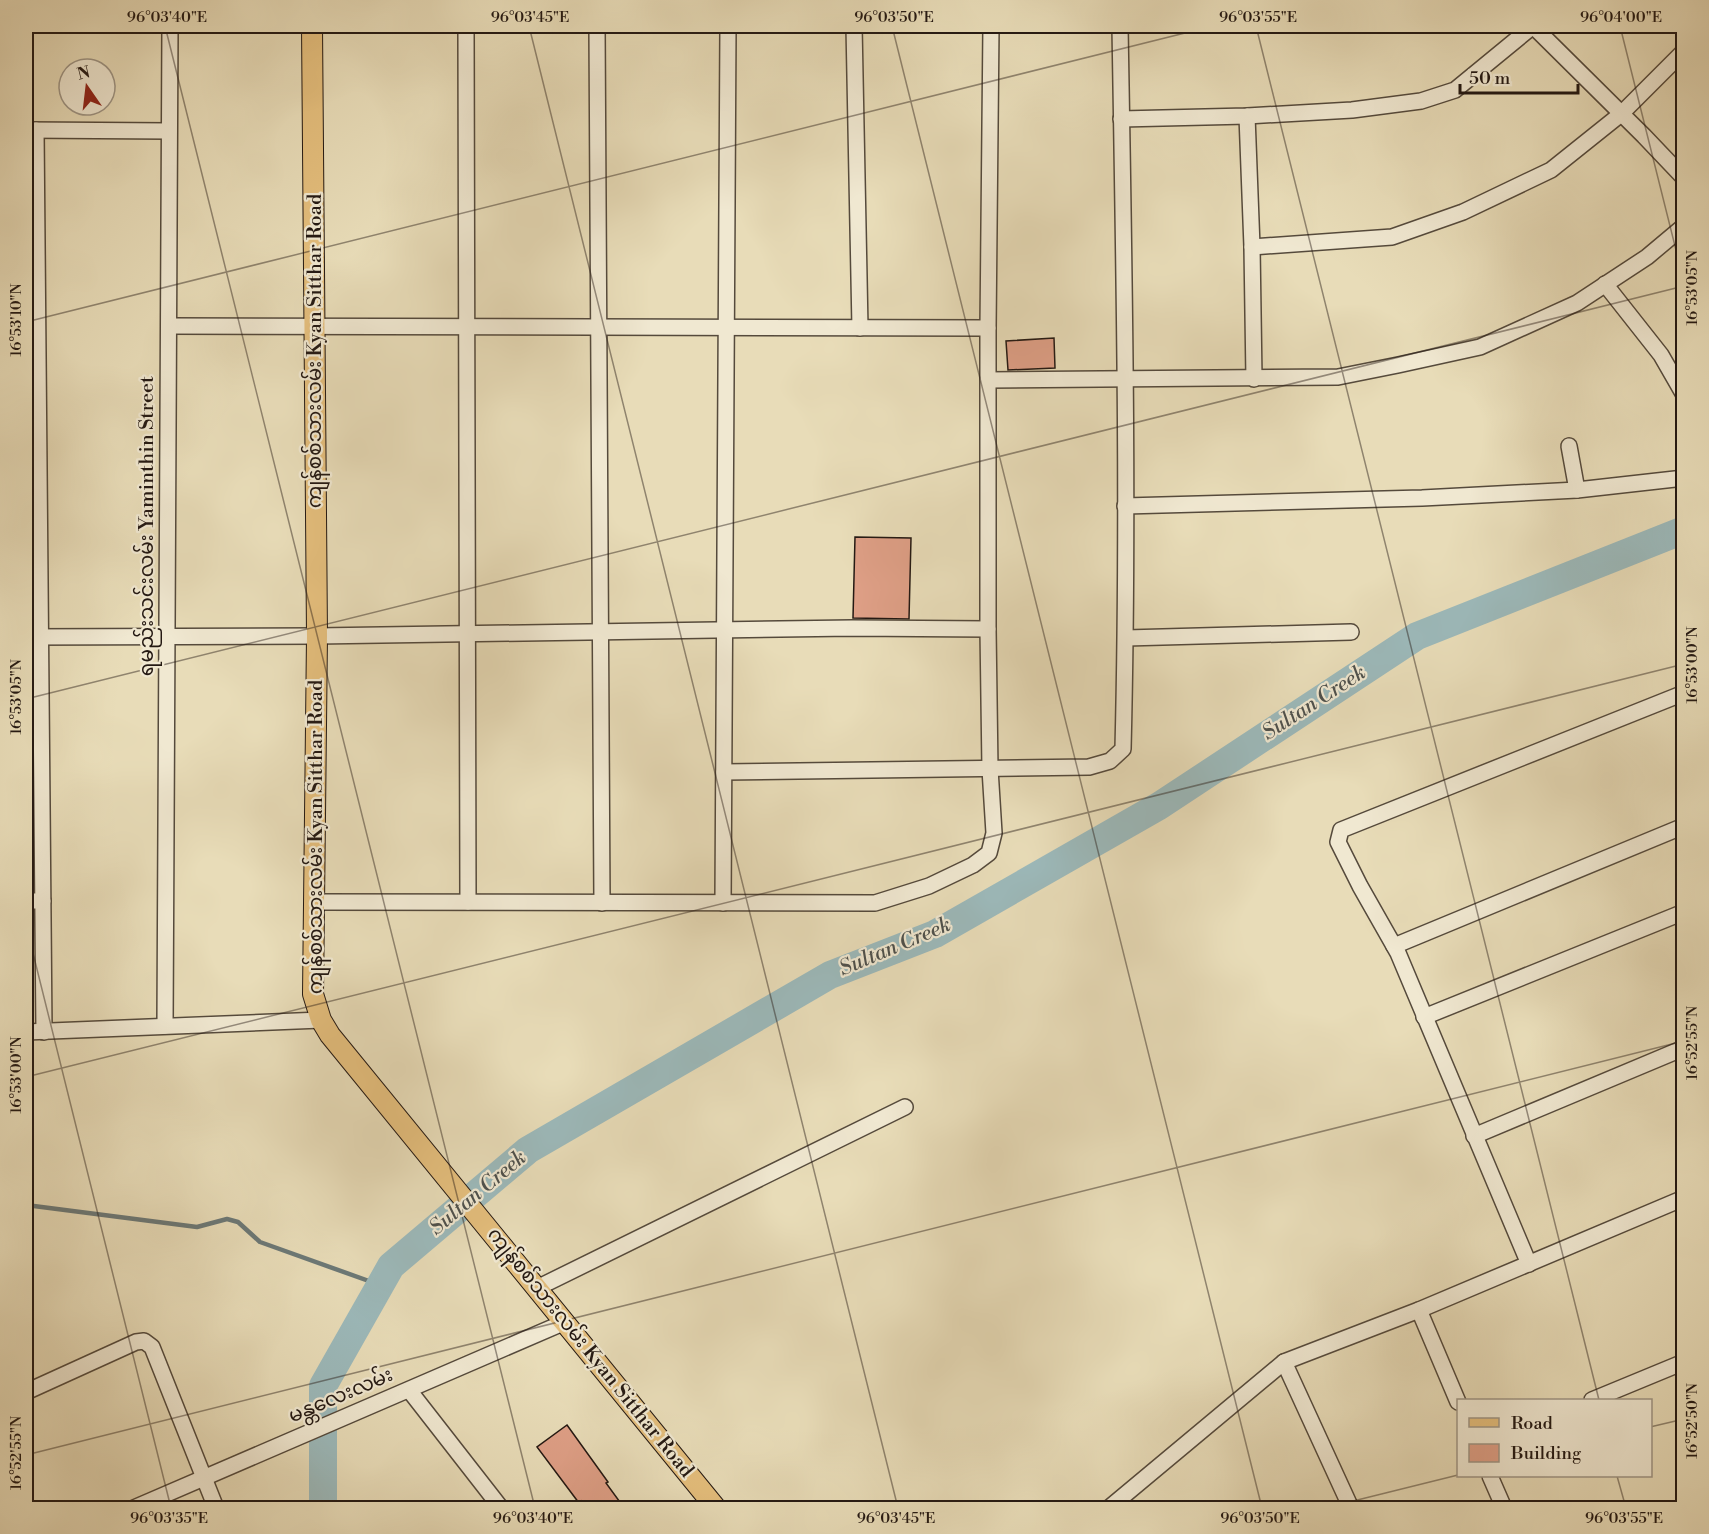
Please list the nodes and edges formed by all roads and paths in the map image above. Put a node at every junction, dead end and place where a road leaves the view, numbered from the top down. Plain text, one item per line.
1 (170, 26) edge
2 (312, 26) edge
3 (466, 26) edge
4 (597, 26) edge
5 (728, 26) edge
6 (855, 26) edge
7 (991, 26) edge
8 (1120, 26) edge
9 (1533, 26) edge
10 (1683, 51) edge
11 (1622, 114) junction
12 (1247, 116) junction
13 (1121, 119) junction
14 (31, 130) edge
15 (169, 131) junction
16 (1683, 178) edge
17 (1683, 226) edge
18 (1252, 247) junction
19 (31, 262) edge
20 (1605, 284) junction
21 (168, 326) junction
22 (315, 326) junction
23 (467, 327) junction
24 (599, 327) junction
25 (726, 328) junction
26 (860, 328) junction
27 (987, 328) junction
28 (1254, 379) junction
29 (988, 380) junction
30 (1126, 380) junction
31 (1683, 395) edge
32 (1569, 446) dead end
33 (1683, 478) edge
34 (1577, 490) junction
35 (1125, 506) junction
36 (988, 629) junction
37 (724, 632) junction
38 (1352, 632) dead end
39 (600, 633) junction
40 (467, 635) junction
41 (317, 636) junction
42 (33, 637) edge
43 (167, 637) junction
44 (1126, 638) junction
45 (1683, 693) edge
46 (990, 769) junction
47 (724, 772) junction
48 (26, 776) edge
49 (42, 776) junction
50 (1683, 826) edge
51 (26, 901) edge
52 (43, 901) junction
53 (315, 902) junction
54 (468, 902) junction
55 (602, 903) junction
56 (723, 903) junction
57 (1683, 912) edge
58 (1394, 946) junction
59 (1424, 1017) junction
60 (321, 1020) junction
61 (165, 1026) junction
62 (26, 1032) edge
63 (44, 1032) junction
64 (1683, 1048) edge
65 (905, 1107) dead end
66 (1474, 1136) junction
67 (1683, 1198) edge
68 (1529, 1264) junction
69 (537, 1288) junction
70 (1419, 1310) junction
71 (565, 1322) junction
72 (1284, 1362) junction
73 (1683, 1362) edge
74 (409, 1390) junction
75 (26, 1392) edge
76 (1597, 1399) edge
77 (1457, 1400) edge
78 (1490, 1477) edge
79 (203, 1478) junction
80 (134, 1509) edge
81 (216, 1509) edge
82 (501, 1509) edge
83 (716, 1509) edge
84 (1109, 1509) edge
85 (1351, 1509) edge
86 (1504, 1509) edge

1 - 15 street, ရမည်းသင်းလမ်း Yaminthin Street
2 - 22 main road, ကျန်စစ်သားလမ်း Kyan Sitthar Road
3 - 23 street
4 - 24 street
5 - 25 street
6 - 26 street
7 - 27 street
8 - 13 street
9 - 11 street
9 - 12 street
10 - 11 street
11 - 16 street
11 - 18 street
12 - 13 street
12 - 18 street
13 - 30 street
14 - 15 street
14 - 19 street
15 - 21 street, ရမည်းသင်းလမ်း Yaminthin Street
17 - 20 street
18 - 28 street
19 - 42 street
20 - 28 street
20 - 31 street
21 - 22 street
21 - 43 street, ရမည်းသင်းလမ်း Yaminthin Street
22 - 23 street
22 - 41 main road, ကျန်စစ်သားလမ်း Kyan Sitthar Road
23 - 24 street
23 - 40 street
24 - 25 street
24 - 39 street
25 - 26 street
25 - 37 street
26 - 27 street
27 - 29 street
28 - 30 street
29 - 30 street
29 - 36 street
30 - 35 street
32 - 34 street
33 - 34 street
34 - 35 street
35 - 44 street
36 - 37 street
36 - 46 street
37 - 39 street
37 - 47 street
38 - 44 street
39 - 40 street
39 - 55 street
40 - 41 street
40 - 54 street
41 - 43 street
41 - 53 main road, ကျန်စစ်သားလမ်း Kyan Sitthar Road
42 - 43 street
42 - 49 street
43 - 61 street, ရမည်းသင်းလမ်း Yaminthin Street
44 - 46 street
45 - 58 street
46 - 47 street
46 - 56 street
47 - 56 street
48 - 49 street
49 - 52 street
50 - 58 street
51 - 52 street
52 - 63 street
53 - 54 street
53 - 60 main road, ကျန်စစ်သားလမ်း Kyan Sitthar Road
54 - 55 street
55 - 56 street
57 - 59 street
58 - 59 street
59 - 66 street
60 - 61 street
60 - 69 main road, ကျန်စစ်သားလမ်း Kyan Sitthar Road
61 - 63 street
62 - 63 street
64 - 66 street
65 - 69 street
66 - 68 street
67 - 68 street
68 - 70 street
69 - 71 main road, ကျန်စစ်သားလမ်း Kyan Sitthar Road
70 - 72 street
70 - 77 street
71 - 74 street, မန္တလေးလမ်း
71 - 83 main road, ကျန်စစ်သားလမ်း Kyan Sitthar Road
72 - 84 street
72 - 85 street
73 - 76 street
74 - 79 street, မန္တလေးလမ်း
74 - 82 street
75 - 79 street
78 - 86 street
79 - 80 street, မန္တလေးလမ်း
79 - 81 street

